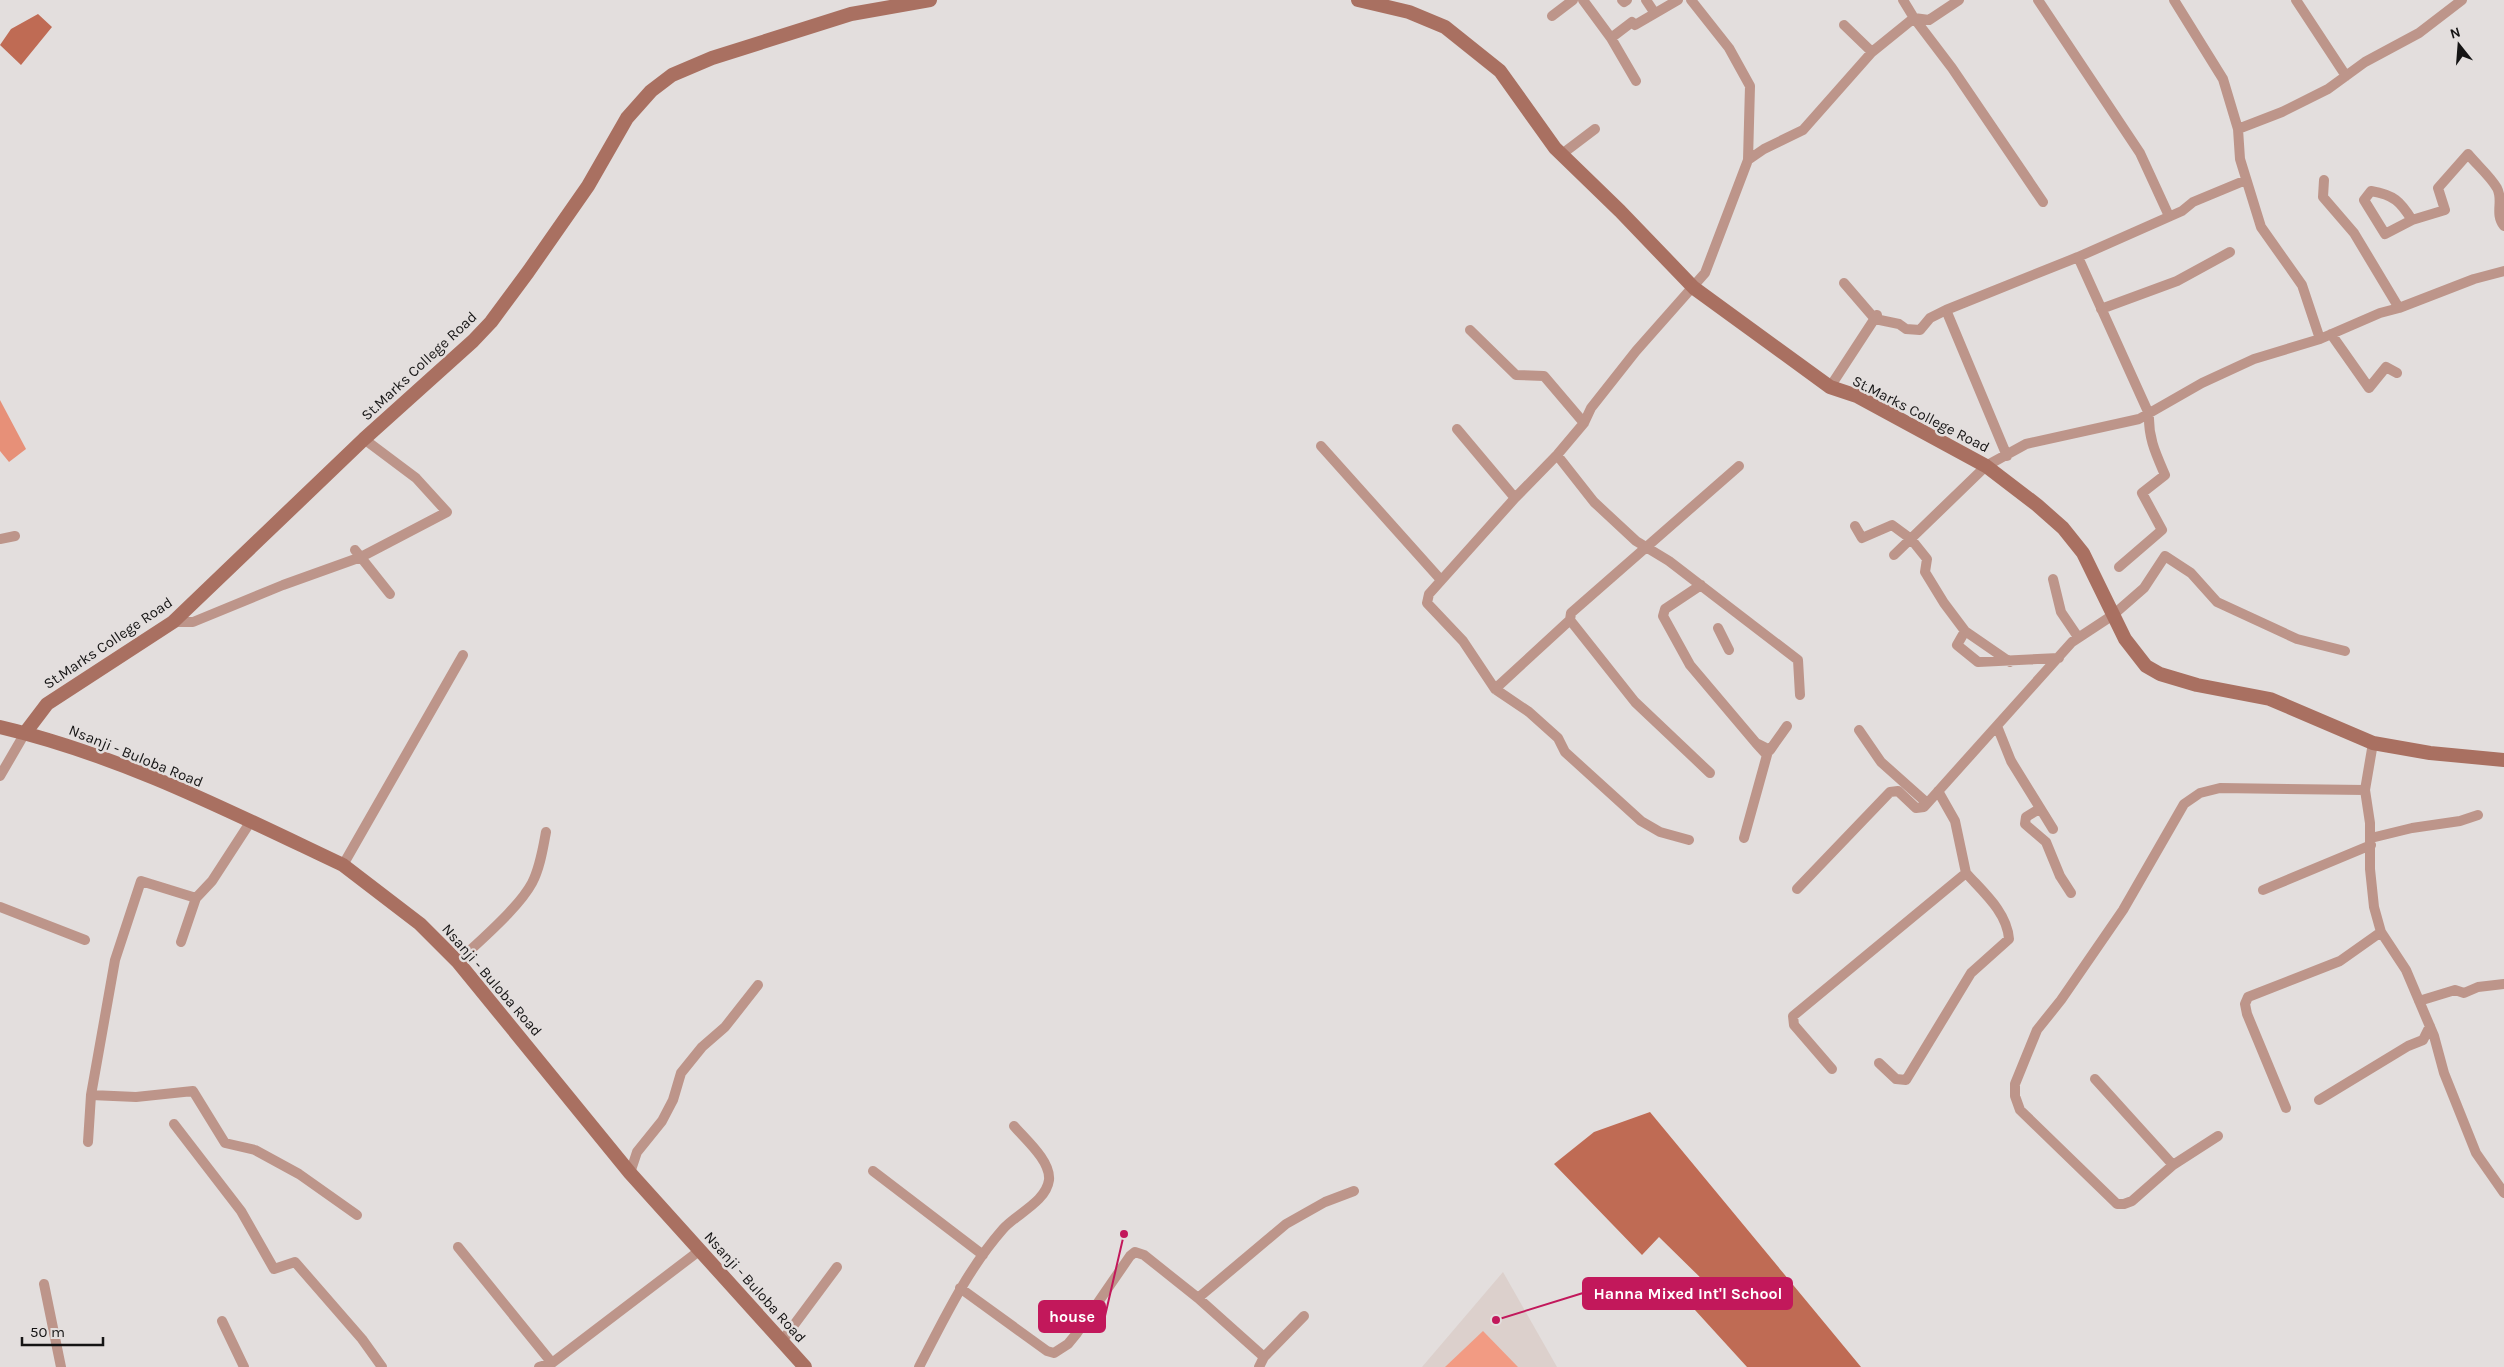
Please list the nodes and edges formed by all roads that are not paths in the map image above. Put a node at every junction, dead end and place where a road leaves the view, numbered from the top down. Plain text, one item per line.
1 (930, 0) edge
2 (1358, 0) edge
3 (1573, 0) edge
4 (1583, 0) edge
5 (1622, 0) edge
6 (1627, 0) edge
7 (1646, 0) edge
8 (1678, 0) edge
9 (1690, 0) edge
10 (1903, 0) edge
11 (1959, 0) edge
12 (2038, 0) edge
13 (2174, 0) edge
14 (2296, 0) edge
15 (2462, 0) edge
16 (1393, 4) edge
17 (1654, 12) junction
18 (1552, 16) dead end
19 (1914, 18) junction
20 (1844, 25) dead end
21 (1611, 38) junction
22 (1872, 52) junction
23 (2346, 76) junction
24 (1636, 81) dead end
25 (1595, 129) dead end
26 (2238, 129) junction
27 (1562, 154) junction
28 (1748, 160) junction
29 (2246, 180) junction
30 (2324, 180) dead end
31 (2043, 202) dead end
32 (2168, 216) junction
33 (2412, 220) junction
34 (2504, 226) edge
35 (2230, 252) dead end
36 (2078, 257) junction
37 (2504, 271) edge
38 (1844, 283) dead end
39 (1694, 288) junction
40 (2399, 308) junction
41 (2101, 309) junction
42 (1946, 310) junction
43 (1877, 316) junction
44 (1470, 330) dead end
45 (2331, 334) junction
46 (2320, 339) junction
47 (2397, 373) dead end
48 (1830, 387) junction
49 (2149, 414) junction
50 (1584, 423) junction
51 (1457, 429) dead end
52 (364, 439) junction
53 (1321, 446) dead end
54 (1557, 455) junction
55 (2007, 456) junction
56 (1739, 466) dead end
57 (1986, 466) junction
58 (1515, 498) junction
59 (1856, 526) dead end
60 (15, 536) dead end
61 (0, 539) edge
62 (1911, 539) junction
63 (1648, 546) junction
64 (358, 554) junction
65 (1894, 555) dead end
66 (2119, 567) dead end
67 (2053, 579) dead end
68 (1441, 580) junction
69 (1701, 584) junction
70 (390, 594) dead end
71 (2113, 615) junction
72 (1570, 620) junction
73 (173, 622) junction
74 (1718, 628) dead end
75 (1965, 631) junction
76 (2078, 637) junction
77 (1729, 650) dead end
78 (2345, 651) dead end
79 (463, 654) dead end
80 (2058, 658) junction
81 (2010, 662) junction
82 (1494, 689) junction
83 (1800, 695) dead end
84 (1787, 726) dead end
85 (1997, 726) junction
86 (0, 727) edge
87 (1859, 730) dead end
88 (25, 733) junction
89 (2373, 743) junction
90 (1756, 744) junction
91 (2504, 760) edge
92 (1710, 774) dead end
93 (0, 776) edge
94 (1938, 790) junction
95 (2365, 790) junction
96 (1927, 803) junction
97 (2039, 809) junction
98 (2478, 815) dead end
99 (251, 821) junction
100 (2053, 828) dead end
101 (546, 832) dead end
102 (1744, 838) dead end
103 (1689, 840) dead end
104 (2371, 842) junction
105 (343, 865) junction
106 (1966, 873) junction
107 (1797, 889) dead end
108 (2263, 890) dead end
109 (2071, 893) dead end
110 (196, 898) junction
111 (0, 907) edge
112 (2381, 932) junction
113 (85, 940) dead end
114 (181, 942) dead end
115 (458, 962) junction
116 (2504, 984) edge
117 (758, 985) dead end
118 (2419, 1001) junction
119 (2430, 1026) junction
120 (1879, 1063) dead end
121 (1832, 1069) dead end
122 (2095, 1079) dead end
123 (91, 1095) junction
124 (2319, 1100) dead end
125 (2286, 1108) dead end
126 (174, 1124) dead end
127 (1014, 1126) dead end
128 (2218, 1136) dead end
129 (88, 1142) dead end
130 (2173, 1165) junction
131 (873, 1171) dead end
132 (630, 1173) junction
133 (1354, 1191) dead end
134 (2504, 1194) edge
135 (357, 1215) dead end
136 (458, 1247) dead end
137 (699, 1250) junction
138 (983, 1255) junction
139 (837, 1267) dead end
140 (44, 1284) dead end
141 (960, 1288) junction
142 (1198, 1298) junction
143 (1304, 1316) dead end
144 (222, 1321) dead end
145 (782, 1341) junction
146 (1264, 1357) junction
147 (552, 1363) junction
148 (61, 1367) edge
149 (244, 1367) edge
150 (382, 1367) edge
151 (538, 1367) edge
152 (804, 1367) edge
153 (919, 1367) edge
154 (1259, 1367) edge

1 - 52 main road, St.Marks College Road
2 - 16 main road, St.Marks College Road
3 - 18 street
4 - 21 street
5 - 6 street
7 - 17 street
8 - 17 street
9 - 28 street
10 - 19 street
11 - 19 street
12 - 32 street
13 - 26 street
14 - 23 street
15 - 23 street
16 - 27 main road, St.Marks College Road
17 - 21 street
19 - 22 street
19 - 31 street
20 - 22 street
21 - 24 street
22 - 28 street
23 - 26 street
25 - 27 street
26 - 29 street
27 - 39 main road, St.Marks College Road
28 - 39 street
29 - 32 street
29 - 46 street
30 - 40 street
32 - 36 street
33 - 33 street
33 - 34 street
35 - 41 street
36 - 41 street
36 - 42 street
37 - 40 street
38 - 43 street
39 - 48 main road, St.Marks College Road
39 - 50 street
40 - 45 street
41 - 49 street
42 - 43 street
42 - 55 street
43 - 48 street
44 - 50 street
45 - 46 street
45 - 47 street
46 - 49 street
48 - 57 main road, St.Marks College Road
49 - 55 street
49 - 66 street
50 - 54 street
51 - 58 street
52 - 64 street
52 - 73 main road, St.Marks College Road
53 - 68 street
54 - 58 street
54 - 63 street
55 - 57 street
56 - 63 street
57 - 62 street
57 - 71 main road, St.Marks College Road
58 - 68 street
59 - 62 street
60 - 61 street
62 - 65 street
62 - 75 street
63 - 69 street
63 - 72 street
64 - 70 street
64 - 73 street
67 - 76 street
68 - 82 street
69 - 83 street
69 - 90 street
71 - 76 street
71 - 78 street
71 - 89 main road, St.Marks College Road
72 - 82 street
72 - 92 street
73 - 88 main road, St.Marks College Road
74 - 77 street
75 - 81 street
75 - 81 street
76 - 80 street
79 - 105 street
80 - 81 street
80 - 85 street
82 - 103 street
84 - 90 street
85 - 94 street
85 - 97 street
86 - 88 main road, Nsanji - Buloba Road
87 - 96 street
88 - 93 street
88 - 99 main road, Nsanji - Buloba Road
89 - 91 main road, St.Marks College Road
89 - 95 street
90 - 102 street
94 - 96 street
94 - 106 street
95 - 104 street
95 - 130 street
96 - 107 street
97 - 100 street
97 - 109 street
98 - 104 street
99 - 105 main road, Nsanji - Buloba Road
99 - 110 street
101 - 115 street
104 - 108 street
104 - 112 street
105 - 115 main road, Nsanji - Buloba Road
106 - 120 street
106 - 121 street
110 - 114 street
110 - 123 street
111 - 113 street
112 - 118 street
112 - 125 street
115 - 132 main road, Nsanji - Buloba Road
116 - 118 street
117 - 132 street
118 - 119 street
119 - 124 street
119 - 134 street
122 - 130 street
123 - 129 street
123 - 135 street
126 - 150 street
127 - 138 street
128 - 130 street
131 - 138 street
132 - 137 main road, Nsanji - Buloba Road
133 - 142 street
136 - 147 street
137 - 145 main road, Nsanji - Buloba Road
137 - 147 street
138 - 141 street
139 - 145 street
140 - 148 street
141 - 142 street
141 - 153 street
142 - 146 street
143 - 146 street
144 - 149 street
145 - 152 main road, Nsanji - Buloba Road
146 - 154 street
147 - 151 street

